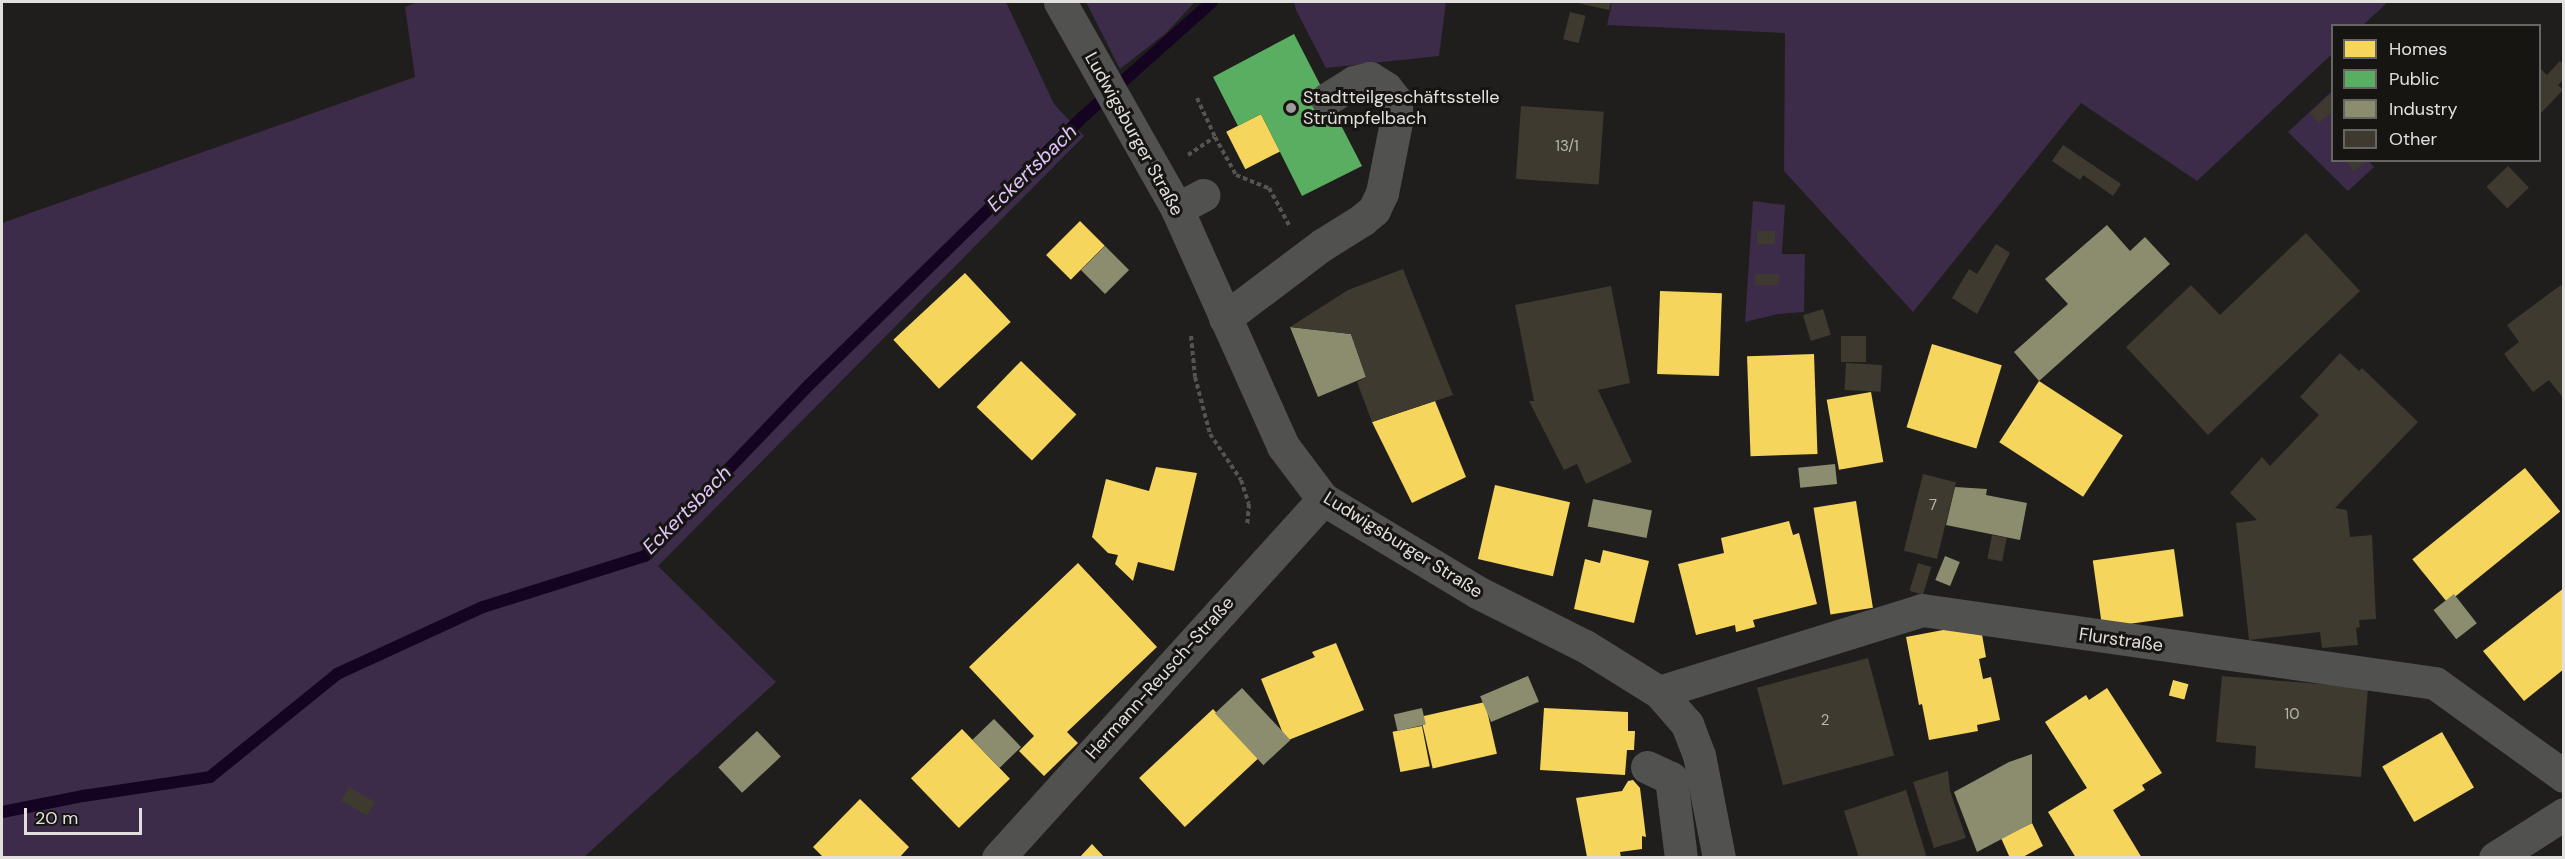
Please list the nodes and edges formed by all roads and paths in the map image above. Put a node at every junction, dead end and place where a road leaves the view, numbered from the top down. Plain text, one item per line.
1 (1060, 2) edge
2 (1197, 98) dead end
3 (1327, 99) dead end
4 (1304, 259) junction
5 (1225, 318) junction
6 (1190, 334) dead end
7 (1323, 499) junction
8 (1245, 530) dead end
9 (1659, 692) junction
10 (1647, 767) dead end
11 (2564, 776) edge
12 (2564, 814) edge
13 (998, 858) edge
14 (1681, 858) edge
15 (1719, 858) edge
16 (2495, 858) edge

1 - 5 street, Ludwigsburger Straße
2 - 4 path
3 - 4 street
4 - 5 street
5 - 7 street, Ludwigsburger Straße
6 - 8 path
7 - 9 street, Ludwigsburger Straße
7 - 13 street, Hermann-Reusch-Straße
9 - 11 street, Flurstraße
9 - 15 street, Ludwigsburger Straße
10 - 14 street
12 - 16 street

